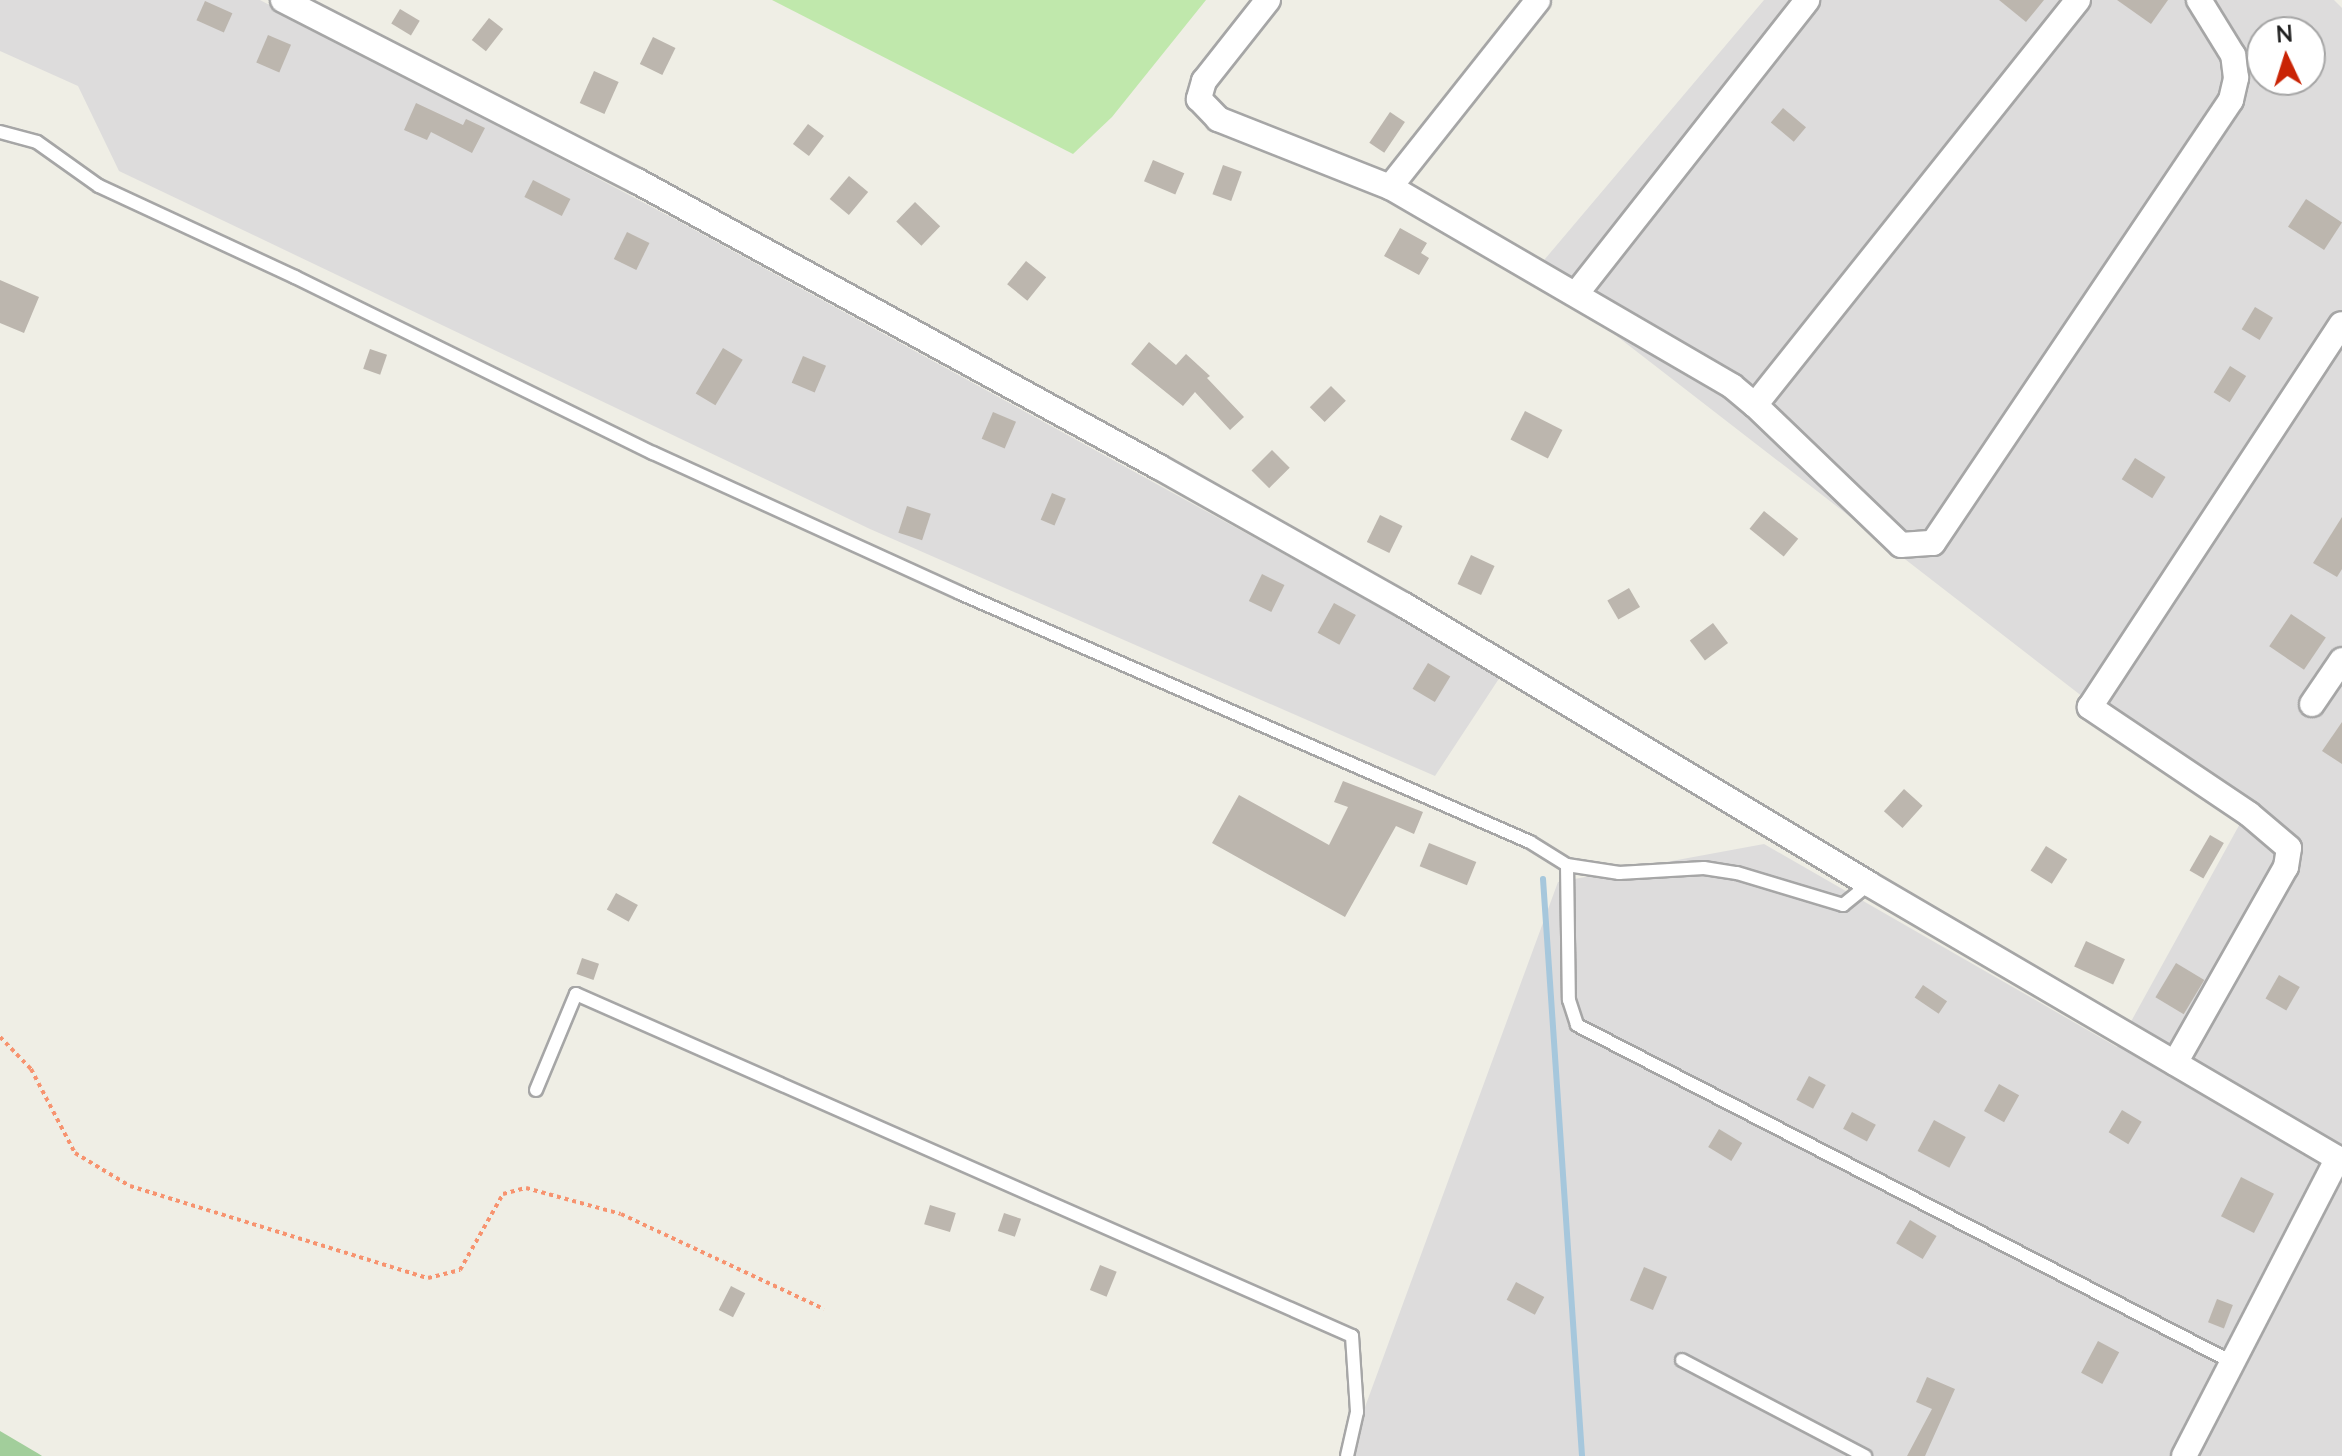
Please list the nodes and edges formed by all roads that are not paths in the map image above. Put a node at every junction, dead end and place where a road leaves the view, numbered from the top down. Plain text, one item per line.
1 (283, 0) edge
2 (1268, 0) edge
3 (1538, 0) edge
4 (1807, 0) edge
5 (2078, 0) edge
6 (2199, 0) edge
7 (0, 132) edge
8 (1390, 187) junction
9 (1576, 294) junction
10 (2342, 324) edge
11 (1755, 405) junction
12 (2342, 660) edge
13 (2312, 704) dead end
14 (1567, 865) junction
15 (1869, 884) junction
16 (2175, 1063) junction
17 (536, 1090) dead end
18 (2340, 1160) edge
19 (1682, 1360) dead end
20 (2232, 1362) junction
21 (1347, 1456) edge
22 (1865, 1456) edge
23 (2184, 1456) edge

1 - 15 street
2 - 8 street
3 - 8 street
4 - 9 street
5 - 11 street
6 - 11 street
7 - 14 lane
8 - 9 street
9 - 11 street
10 - 16 street
12 - 13 street
14 - 15 lane
14 - 20 lane
15 - 16 street
16 - 18 street
17 - 21 lane
18 - 20 street
19 - 22 lane
20 - 23 street

